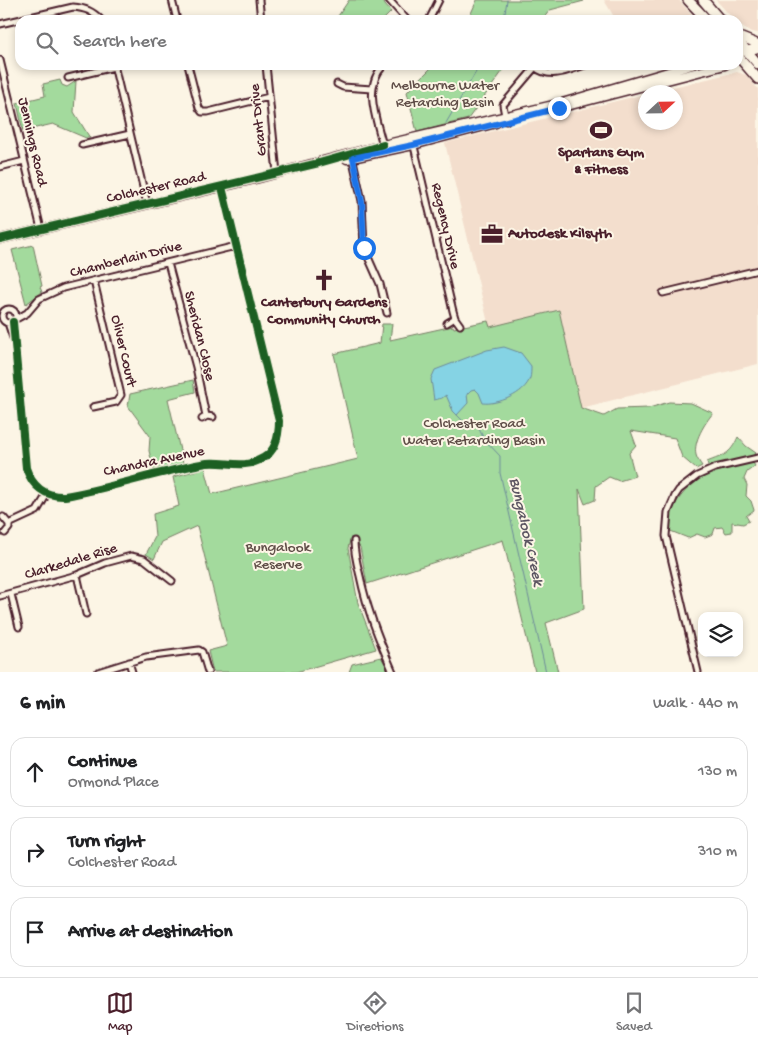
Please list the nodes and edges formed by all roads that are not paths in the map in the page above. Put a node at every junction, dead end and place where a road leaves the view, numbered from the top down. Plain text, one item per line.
1 (172, 0) edge
2 (260, 0) edge
3 (389, 0) edge
4 (439, 0) edge
5 (688, 0) edge
6 (702, 0) edge
7 (39, 15) edge
8 (95, 15) edge
9 (176, 15) edge
10 (262, 15) edge
11 (402, 15) edge
12 (432, 15) edge
13 (702, 15) edge
14 (716, 15) edge
15 (15, 21) edge
16 (0, 24) edge
17 (743, 38) edge
18 (758, 44) edge
19 (758, 48) edge
20 (746, 58) edge
21 (0, 60) edge
22 (99, 70) edge
23 (115, 70) edge
24 (189, 70) edge
25 (266, 70) edge
26 (381, 70) edge
27 (533, 70) edge
28 (541, 70) edge
29 (567, 70) edge
30 (676, 70) edge
31 (706, 70) edge
32 (68, 78) dead end
33 (758, 79) edge
34 (337, 84) dead end
35 (372, 89) junction
36 (269, 97) junction
37 (505, 118) junction
38 (130, 134) junction
39 (413, 142) junction
40 (82, 145) dead end
41 (383, 148) junction
42 (352, 156) junction
43 (24, 161) junction
44 (0, 167) edge
45 (278, 173) junction
46 (222, 187) junction
47 (147, 204) junction
48 (41, 229) junction
49 (0, 239) edge
50 (236, 246) junction
51 (168, 263) junction
52 (758, 270) edge
53 (94, 281) junction
54 (663, 293) dead end
55 (28, 311) junction
56 (15, 312) junction
57 (387, 313) dead end
58 (1, 314) edge
59 (455, 318) junction
60 (8, 321) edge
61 (448, 323) dead end
62 (460, 325) dead end
63 (93, 407) dead end
64 (213, 418) dead end
65 (758, 458) edge
66 (47, 494) junction
67 (3, 517) dead end
68 (9, 524) junction
69 (5, 533) dead end
70 (354, 541) dead end
71 (77, 575) junction
72 (172, 581) dead end
73 (11, 594) junction
74 (0, 596) edge
75 (86, 614) dead end
76 (19, 627) dead end
77 (129, 662) junction
78 (98, 672) edge
79 (132, 672) edge
80 (208, 672) edge
81 (393, 672) edge
82 (698, 672) edge

1 - 9 street
2 - 10 street
3 - 11 street
4 - 12 street
5 - 13 main road
6 - 14 main road
7 - 8 street
15 - 16 street
17 - 18 main road
19 - 20 main road
20 - 33 main road
21 - 43 street, Jennings Road
22 - 32 street
23 - 38 street
24 - 36 street
25 - 36 street, Grant Drive
26 - 35 street
27 - 37 street
28 - 29 street
30 - 37 main road, Colchester Road
31 - 37 main road, Colchester Road
34 - 35 street
35 - 41 street
36 - 45 street, Grant Drive
37 - 39 main road, Colchester Road
38 - 40 street
38 - 47 street
39 - 41 main road, Colchester Road
39 - 59 street, Regency Drive
41 - 42 main road, Colchester Road
42 - 45 main road, Colchester Road
42 - 57 street
43 - 44 street
43 - 48 street, Jennings Road
45 - 46 main road, Colchester Road
46 - 47 main road, Colchester Road
46 - 50 street, Chandra Avenue
47 - 48 main road, Colchester Road
48 - 49 main road, Colchester Road
50 - 51 street, Chamberlain Drive
50 - 66 street, Chandra Avenue
51 - 53 street, Chamberlain Drive
51 - 64 street, Sheridan Close
52 - 54 street
53 - 55 street, Chamberlain Drive
53 - 63 street, Oliver Court
55 - 56 street
55 - 60 street, Chamberlain Drive
56 - 58 street
56 - 60 street
58 - 60 street
59 - 61 street
59 - 62 street, Regency Drive
60 - 66 street
65 - 82 street
66 - 68 street
67 - 68 street
68 - 69 street
70 - 81 street
71 - 72 street, Clarkedale Rise
71 - 73 street, Clarkedale Rise
71 - 75 street
73 - 74 street, Clarkedale Rise
73 - 76 street
77 - 78 street
77 - 79 street
77 - 80 street

